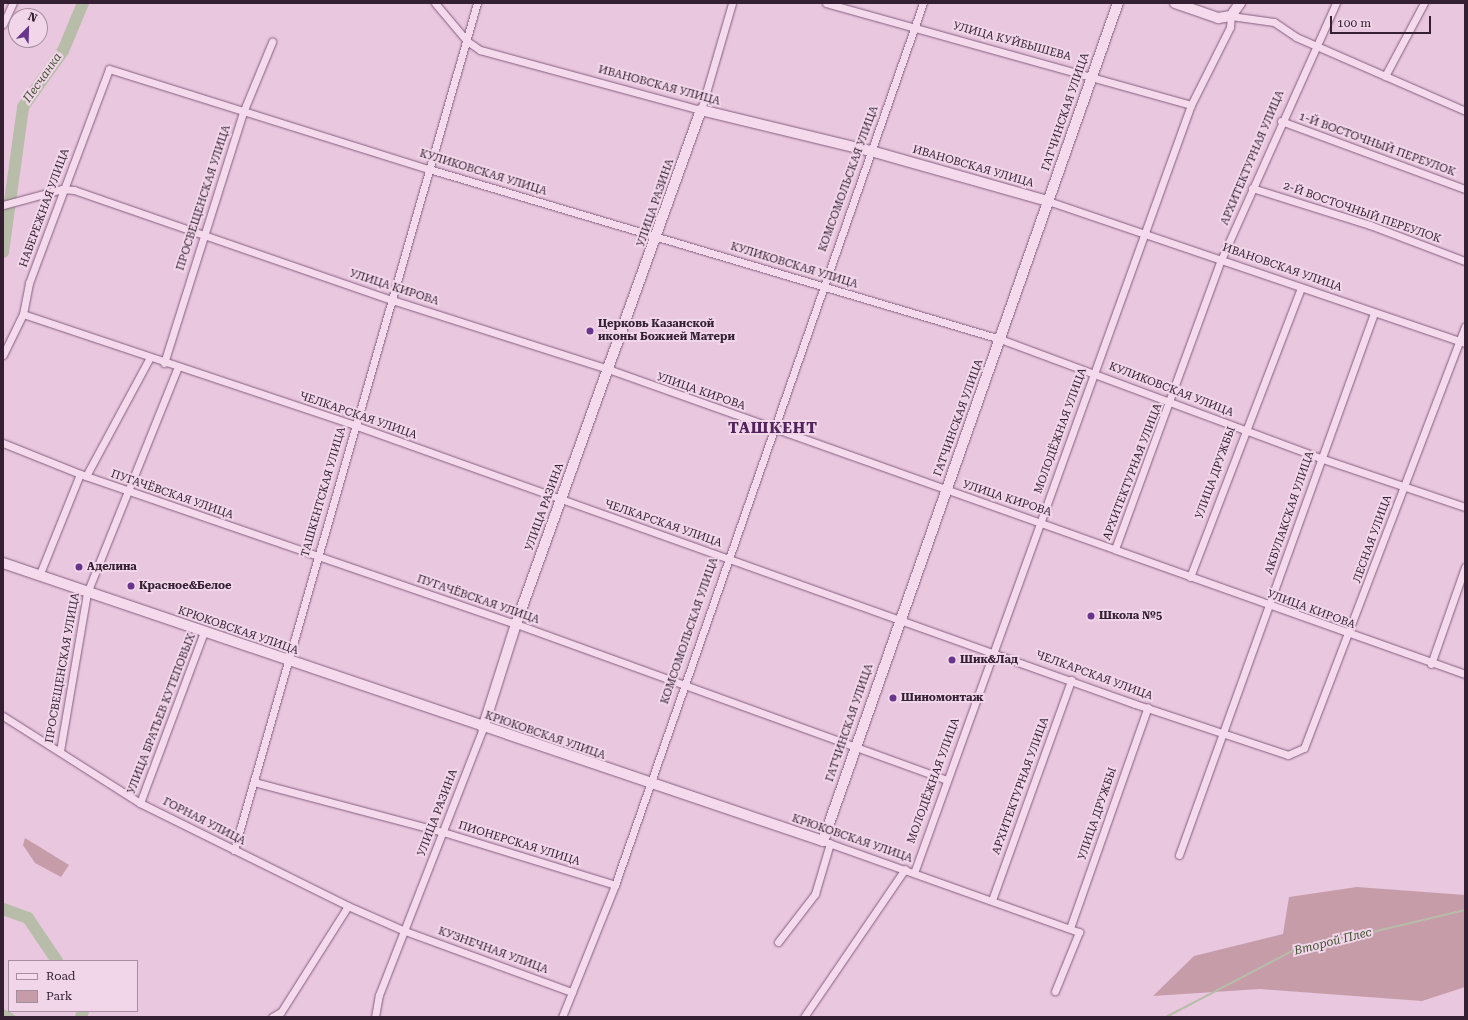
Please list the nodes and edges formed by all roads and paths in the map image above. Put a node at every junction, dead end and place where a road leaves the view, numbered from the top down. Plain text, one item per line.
1 (13, 3) edge
2 (435, 3) edge
3 (477, 3) edge
4 (732, 3) edge
5 (826, 3) edge
6 (923, 3) edge
7 (1118, 3) edge
8 (1175, 3) edge
9 (1240, 3) edge
10 (1336, 3) edge
11 (1424, 3) edge
12 (1231, 16) junction
13 (3, 24) edge
14 (914, 27) junction
15 (272, 42) dead end
16 (467, 42) junction
17 (1315, 45) junction
18 (109, 69) joint
19 (1091, 76) junction
20 (1385, 76) junction
21 (1191, 105) junction
22 (1464, 107) edge
23 (244, 110) junction
24 (701, 110) junction
25 (1281, 121) junction
26 (871, 151) junction
27 (429, 169) junction
28 (1252, 188) junction
29 (62, 189) junction
30 (1465, 189) edge
31 (1048, 200) junction
32 (3, 205) edge
33 (1147, 232) junction
34 (202, 234) junction
35 (658, 236) junction
36 (1221, 260) junction
37 (1465, 261) edge
38 (823, 286) junction
39 (1301, 288) junction
40 (392, 300) junction
41 (1374, 313) junction
42 (23, 314) junction
43 (1465, 326) edge
44 (1000, 339) junction
45 (1462, 342) edge
46 (3, 355) edge
47 (149, 359) junction
48 (164, 363) junction
49 (178, 367) junction
50 (608, 369) junction
51 (1094, 373) junction
52 (1171, 402) junction
53 (354, 425) junction
54 (773, 429) junction
55 (1244, 430) junction
56 (3, 443) edge
57 (1320, 458) junction
58 (83, 476) junction
59 (1403, 486) junction
60 (946, 490) junction
61 (129, 492) junction
62 (561, 500) junction
63 (1465, 507) edge
64 (1041, 521) junction
65 (1115, 549) junction
66 (317, 556) junction
67 (727, 558) junction
68 (3, 563) edge
69 (1465, 567) edge
70 (39, 576) junction
71 (1190, 577) junction
72 (87, 593) junction
73 (1270, 606) junction
74 (899, 618) junction
75 (516, 624) junction
76 (204, 632) junction
77 (1350, 636) junction
78 (994, 651) junction
79 (289, 661) junction
80 (1431, 664) junction
81 (1465, 674) edge
82 (1071, 680) junction
83 (681, 687) junction
84 (1148, 707) junction
85 (3, 716) edge
86 (484, 728) junction
87 (1223, 731) junction
88 (853, 746) junction
89 (60, 751) junction
90 (1296, 754) joint
91 (946, 780) junction
92 (254, 782) junction
93 (650, 784) junction
94 (140, 803) junction
95 (443, 832) junction
96 (826, 842) junction
97 (234, 850) junction
98 (1179, 855) dead end
99 (905, 869) junction
100 (914, 873) junction
101 (615, 885) junction
102 (992, 900) junction
103 (348, 906) junction
104 (1070, 928) junction
105 (405, 931) junction
106 (778, 942) dead end
107 (1055, 991) dead end
108 (572, 992) junction
109 (272, 1017) edge
110 (375, 1017) edge
111 (562, 1017) edge
112 (804, 1017) edge

1 - 13 street
2 - 16 street
3 - 16 street, ТАШКЕНТСКАЯ УЛИЦА
4 - 24 street, УЛИЦА РАЗИНА
5 - 14 street, УЛИЦА КУЙБЫШЕВА
6 - 14 street, КОМСОМОЛЬСКАЯ УЛИЦА
7 - 19 street, ГАТЧИНСКАЯ УЛИЦА
8 - 12 street
9 - 12 street, МОЛОДЁЖНАЯ УЛИЦА
10 - 17 street, АРХИТЕКТУРНАЯ УЛИЦА
11 - 20 street
12 - 17 street
12 - 21 street, МОЛОДЁЖНАЯ УЛИЦА
14 - 19 street, УЛИЦА КУЙБЫШЕВА
14 - 26 street, КОМСОМОЛЬСКАЯ УЛИЦА
15 - 23 street, ПРОСВЕЩЕНСКАЯ УЛИЦА
16 - 24 street, ИВАНОВСКАЯ УЛИЦА
16 - 27 street, ТАШКЕНТСКАЯ УЛИЦА
17 - 20 street
17 - 25 street, АРХИТЕКТУРНАЯ УЛИЦА
18 - 23 street, КУЛИКОВСКАЯ УЛИЦА
18 - 29 street, НАБЕРЕЖНАЯ УЛИЦА
19 - 21 street, УЛИЦА КУЙБЫШЕВА
19 - 31 street, ГАТЧИНСКАЯ УЛИЦА
20 - 22 street
21 - 33 street, МОЛОДЁЖНАЯ УЛИЦА
23 - 27 street, КУЛИКОВСКАЯ УЛИЦА
23 - 34 street, ПРОСВЕЩЕНСКАЯ УЛИЦА
24 - 26 street, ИВАНОВСКАЯ УЛИЦА
24 - 35 street, УЛИЦА РАЗИНА
25 - 28 street, АРХИТЕКТУРНАЯ УЛИЦА
25 - 30 street, 1-Й ВОСТОЧНЫЙ ПЕРЕУЛОК
26 - 31 street, ИВАНОВСКАЯ УЛИЦА
26 - 38 street, КОМСОМОЛЬСКАЯ УЛИЦА
27 - 35 street, КУЛИКОВСКАЯ УЛИЦА
27 - 40 street, ТАШКЕНТСКАЯ УЛИЦА
28 - 36 street, АРХИТЕКТУРНАЯ УЛИЦА
28 - 37 street, 2-Й ВОСТОЧНЫЙ ПЕРЕУЛОК
29 - 32 street
29 - 34 street, УЛИЦА КИРОВА
29 - 42 street, НАБЕРЕЖНАЯ УЛИЦА
31 - 33 street, ИВАНОВСКАЯ УЛИЦА
31 - 44 street, ГАТЧИНСКАЯ УЛИЦА
33 - 36 street, ИВАНОВСКАЯ УЛИЦА
33 - 51 street, МОЛОДЁЖНАЯ УЛИЦА
34 - 40 street, УЛИЦА КИРОВА
34 - 48 street, ПРОСВЕЩЕНСКАЯ УЛИЦА
35 - 38 street, КУЛИКОВСКАЯ УЛИЦА
35 - 50 street, УЛИЦА РАЗИНА
36 - 39 street, ИВАНОВСКАЯ УЛИЦА
36 - 52 street, АРХИТЕКТУРНАЯ УЛИЦА
38 - 44 street, КУЛИКОВСКАЯ УЛИЦА
38 - 54 street, КОМСОМОЛЬСКАЯ УЛИЦА
39 - 41 street, ИВАНОВСКАЯ УЛИЦА
39 - 55 street, УЛИЦА ДРУЖБЫ
40 - 50 street, УЛИЦА КИРОВА
40 - 53 street, ТАШКЕНТСКАЯ УЛИЦА
41 - 45 street, ИВАНОВСКАЯ УЛИЦА
41 - 57 street, АКБУЛАКСКАЯ УЛИЦА
42 - 46 street, НАБЕРЕЖНАЯ УЛИЦА
42 - 47 street, ЧЕЛКАРСКАЯ УЛИЦА
43 - 45 street, ЛЕСНАЯ УЛИЦА
44 - 51 street, КУЛИКОВСКАЯ УЛИЦА
44 - 60 street, ГАТЧИНСКАЯ УЛИЦА
45 - 59 street, ЛЕСНАЯ УЛИЦА
47 - 48 street, ЧЕЛКАРСКАЯ УЛИЦА
47 - 58 street
48 - 49 street, ЧЕЛКАРСКАЯ УЛИЦА
49 - 53 street, ЧЕЛКАРСКАЯ УЛИЦА
49 - 61 street, ПРОСВЕЩЕНСКАЯ УЛИЦА
50 - 54 street, УЛИЦА КИРОВА
50 - 62 street, УЛИЦА РАЗИНА
51 - 52 street, КУЛИКОВСКАЯ УЛИЦА
51 - 64 street, МОЛОДЁЖНАЯ УЛИЦА
52 - 55 street, КУЛИКОВСКАЯ УЛИЦА
52 - 65 street, АРХИТЕКТУРНАЯ УЛИЦА
53 - 62 street, ЧЕЛКАРСКАЯ УЛИЦА
53 - 66 street, ТАШКЕНТСКАЯ УЛИЦА
54 - 60 street, УЛИЦА КИРОВА
54 - 67 street, КОМСОМОЛЬСКАЯ УЛИЦА
55 - 57 street, КУЛИКОВСКАЯ УЛИЦА
55 - 71 street, УЛИЦА ДРУЖБЫ
56 - 58 street, ПУГАЧЁВСКАЯ УЛИЦА
57 - 59 street, КУЛИКОВСКАЯ УЛИЦА
57 - 73 street, АКБУЛАКСКАЯ УЛИЦА
58 - 61 street, ПУГАЧЁВСКАЯ УЛИЦА
58 - 70 street
59 - 63 street, КУЛИКОВСКАЯ УЛИЦА
59 - 77 street, ЛЕСНАЯ УЛИЦА
60 - 64 street, УЛИЦА КИРОВА
60 - 74 street, ГАТЧИНСКАЯ УЛИЦА
61 - 66 street, ПУГАЧЁВСКАЯ УЛИЦА
61 - 72 street, ПРОСВЕЩЕНСКАЯ УЛИЦА
62 - 67 street, ЧЕЛКАРСКАЯ УЛИЦА
62 - 75 street, УЛИЦА РАЗИНА
64 - 65 street, УЛИЦА КИРОВА
64 - 78 street, МОЛОДЁЖНАЯ УЛИЦА
65 - 71 street, УЛИЦА КИРОВА
66 - 75 street, ПУГАЧЁВСКАЯ УЛИЦА
66 - 79 street, ТАШКЕНТСКАЯ УЛИЦА
67 - 74 street, ЧЕЛКАРСКАЯ УЛИЦА
67 - 83 street, КОМСОМОЛЬСКАЯ УЛИЦА
68 - 70 street, КРЮКОВСКАЯ УЛИЦА
69 - 80 street
70 - 72 street, КРЮКОВСКАЯ УЛИЦА
71 - 73 street, УЛИЦА КИРОВА
72 - 76 street, КРЮКОВСКАЯ УЛИЦА
72 - 89 street, ПРОСВЕЩЕНСКАЯ УЛИЦА
73 - 77 street, УЛИЦА КИРОВА
73 - 87 street, АКБУЛАКСКАЯ УЛИЦА
74 - 78 street, ЧЕЛКАРСКАЯ УЛИЦА
74 - 88 street, ГАТЧИНСКАЯ УЛИЦА
75 - 83 street, ПУГАЧЁВСКАЯ УЛИЦА
75 - 86 street, УЛИЦА РАЗИНА
76 - 79 street, КРЮКОВСКАЯ УЛИЦА
76 - 94 street, УЛИЦА БРАТЬЕВ КУТЕПОВЫХ
77 - 80 street, УЛИЦА КИРОВА
77 - 90 street, ЛЕСНАЯ УЛИЦА
78 - 82 street, ЧЕЛКАРСКАЯ УЛИЦА
78 - 91 street, МОЛОДЁЖНАЯ УЛИЦА
79 - 86 street, КРЮКОВСКАЯ УЛИЦА
79 - 92 street, ТАШКЕНТСКАЯ УЛИЦА
80 - 81 street, УЛИЦА КИРОВА
82 - 84 street, ЧЕЛКАРСКАЯ УЛИЦА
82 - 102 street, АРХИТЕКТУРНАЯ УЛИЦА
83 - 88 street, ПУГАЧЁВСКАЯ УЛИЦА
83 - 93 street, КОМСОМОЛЬСКАЯ УЛИЦА
84 - 87 street, ЧЕЛКАРСКАЯ УЛИЦА
84 - 104 street, УЛИЦА ДРУЖБЫ
85 - 89 street, ГОРНАЯ УЛИЦА
86 - 93 street, КРЮКОВСКАЯ УЛИЦА
86 - 95 street, УЛИЦА РАЗИНА
87 - 90 street, ЧЕЛКАРСКАЯ УЛИЦА
87 - 98 street, АКБУЛАКСКАЯ УЛИЦА
88 - 91 street, ПУГАЧЁВСКАЯ УЛИЦА
88 - 96 street, ГАТЧИНСКАЯ УЛИЦА
89 - 94 street, ГОРНАЯ УЛИЦА
91 - 100 street, МОЛОДЁЖНАЯ УЛИЦА
92 - 95 street, ПИОНЕРСКАЯ УЛИЦА
92 - 97 street, ТАШКЕНТСКАЯ УЛИЦА
93 - 96 street, КРЮКОВСКАЯ УЛИЦА
93 - 101 street, КОМСОМОЛЬСКАЯ УЛИЦА
94 - 97 street, ГОРНАЯ УЛИЦА
95 - 101 street, ПИОНЕРСКАЯ УЛИЦА
95 - 105 street, УЛИЦА РАЗИНА
96 - 99 street, КРЮКОВСКАЯ УЛИЦА
96 - 106 street, ГАТЧИНСКАЯ УЛИЦА
97 - 103 street, ГОРНАЯ УЛИЦА
99 - 100 street, КРЮКОВСКАЯ УЛИЦА
99 - 112 street
100 - 102 street, КРЮКОВСКАЯ УЛИЦА
101 - 108 street, КОМСОМОЛЬСКАЯ УЛИЦА
102 - 104 street, КРЮКОВСКАЯ УЛИЦА
103 - 105 street, ГОРНАЯ УЛИЦА
103 - 109 street
104 - 107 street, КРЮКОВСКАЯ УЛИЦА
105 - 108 street, КУЗНЕЧНАЯ УЛИЦА
105 - 110 street, УЛИЦА РАЗИНА
108 - 111 street, КОМСОМОЛЬСКАЯ УЛИЦА

